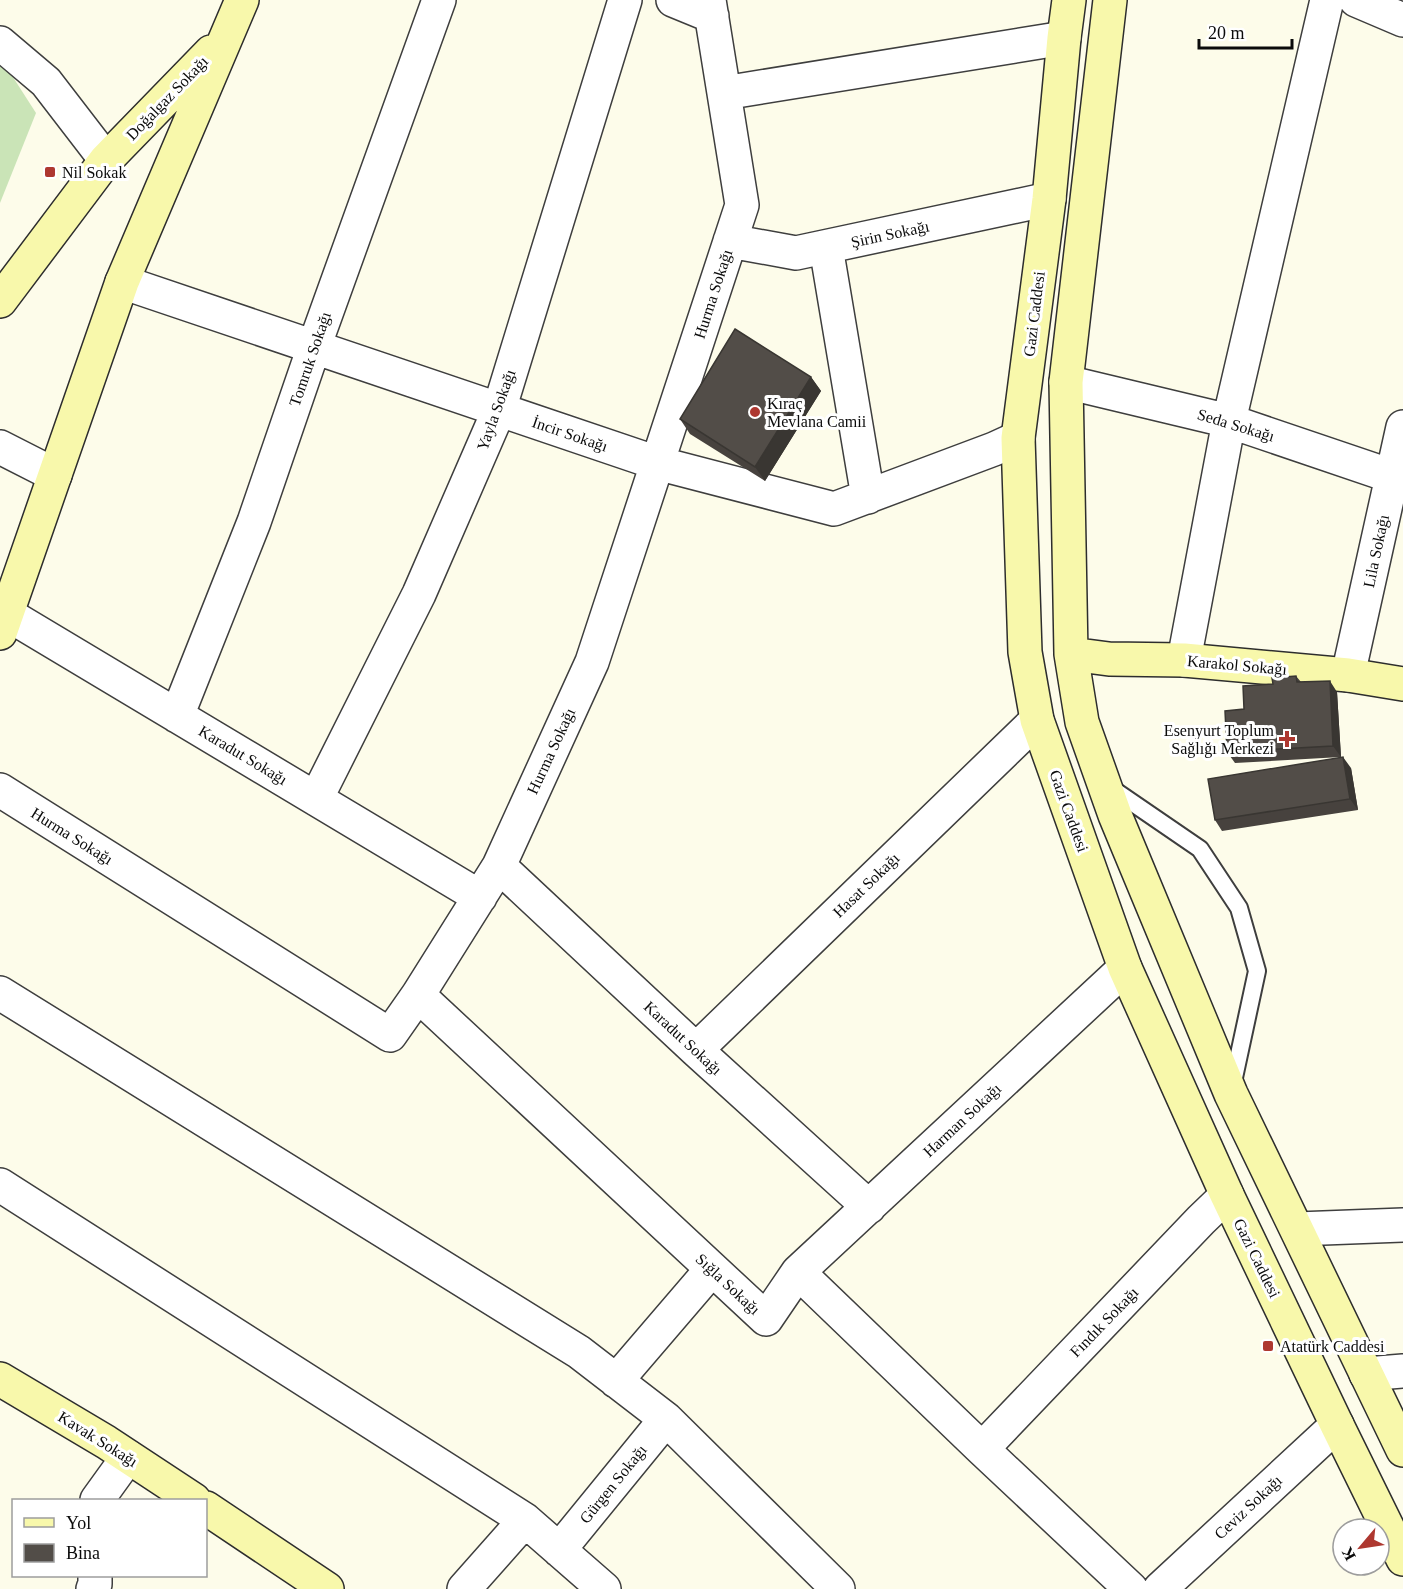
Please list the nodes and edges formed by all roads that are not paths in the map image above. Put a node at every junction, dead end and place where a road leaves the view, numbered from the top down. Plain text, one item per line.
1 (242, 0) edge
2 (439, 0) edge
3 (625, 0) edge
4 (673, 0) edge
5 (1069, 0) edge
6 (1110, 0) edge
7 (1327, 0) edge
8 (1356, 0) edge
9 (710, 8) edge
10 (1403, 20) edge
11 (225, 38) junction
12 (1064, 38) junction
13 (0, 43) edge
14 (724, 93) junction
15 (106, 160) junction
16 (1049, 199) junction
17 (730, 241) junction
18 (826, 247) junction
19 (122, 282) junction
20 (0, 300) edge
21 (314, 347) junction
22 (1066, 382) junction
23 (499, 410) junction
24 (1230, 421) junction
25 (1403, 427) edge
26 (1018, 438) junction
27 (0, 447) edge
28 (657, 463) junction
29 (54, 475) junction
30 (1397, 478) edge
31 (868, 497) junction
32 (3, 624) edge
33 (1071, 654) junction
34 (1184, 660) junction
35 (1348, 675) junction
36 (1403, 684) edge
37 (177, 716) junction
38 (1037, 720) junction
39 (1105, 784) junction
40 (0, 790) edge
41 (316, 800) junction
42 (498, 866) junction
43 (480, 897) junction
44 (1125, 968) junction
45 (0, 993) edge
46 (418, 995) junction
47 (696, 1050) junction
48 (1231, 1094) junction
49 (0, 1185) edge
50 (1227, 1195) junction
51 (869, 1207) junction
52 (1403, 1225) edge
53 (1297, 1229) junction
54 (712, 1269) junction
55 (798, 1272) junction
56 (1403, 1371) edge
57 (1366, 1374) junction
58 (0, 1380) edge
59 (616, 1381) junction
60 (666, 1419) junction
61 (1337, 1425) junction
62 (982, 1449) junction
63 (1403, 1450) edge
64 (128, 1457) junction
65 (98, 1499) edge
66 (192, 1499) edge
67 (207, 1509) edge
68 (525, 1520) junction
69 (559, 1550) junction
70 (1403, 1559) edge
71 (327, 1589) edge
72 (464, 1589) edge
73 (604, 1589) edge
74 (838, 1589) edge
75 (1131, 1589) edge
76 (1160, 1589) edge

1 - 11 main road
2 - 21 street, Tomruk Sokağı
3 - 23 street, Yayla Sokağı
4 - 9 street
5 - 12 main road, Gazi Caddesi
6 - 22 main road
7 - 24 street
8 - 10 street
9 - 14 street, Hurma Sokağı
11 - 15 main road, Doğalgaz Sokağı
11 - 19 main road
12 - 14 street
12 - 16 main road, Gazi Caddesi
13 - 15 street
14 - 17 street, Hurma Sokağı
15 - 20 main road, Doğalgaz Sokağı
16 - 18 street, Şirin Sokağı
16 - 26 main road, Gazi Caddesi
17 - 18 street, Şirin Sokağı
17 - 28 street, Hurma Sokağı
18 - 31 street
19 - 21 street, İncir Sokağı
19 - 29 main road
21 - 23 street, İncir Sokağı
21 - 37 street, Tomruk Sokağı
22 - 24 street, Seda Sokağı
22 - 33 main road
23 - 28 street, İncir Sokağı
23 - 41 street, Yayla Sokağı
24 - 30 street, Seda Sokağı
24 - 34 street
25 - 30 street, Lila Sokağı
26 - 31 street, İncir Sokağı
26 - 38 main road, Gazi Caddesi
27 - 29 street
28 - 31 street, İncir Sokağı
28 - 42 street, Hurma Sokağı
29 - 32 main road
30 - 35 street, Lila Sokağı
32 - 37 street, Karadut Sokağı
33 - 34 main road, Karakol Sokağı
33 - 39 main road
34 - 35 main road, Karakol Sokağı
35 - 36 main road, Karakol Sokağı
37 - 41 street, Karadut Sokağı
38 - 44 main road, Gazi Caddesi
38 - 47 street, Hasat Sokağı
39 - 48 main road
39 - 48 lane
40 - 46 street, Hurma Sokağı
41 - 43 street, Karadut Sokağı
42 - 43 street, Hurma Sokağı
42 - 47 street, Karadut Sokağı
43 - 46 street, Hurma Sokağı
44 - 50 main road, Gazi Caddesi
44 - 51 street, Harman Sokağı
45 - 59 street
46 - 54 street, Sığla Sokağı
47 - 51 street, Karadut Sokağı
48 - 53 main road
49 - 68 street
50 - 61 main road, Gazi Caddesi
50 - 62 street, Fındık Sokağı
51 - 55 street, Harman Sokağı
52 - 53 street
53 - 57 main road
54 - 55 street, Sığla Sokağı
54 - 59 street
55 - 62 street
56 - 57 street
57 - 63 main road
58 - 64 main road, Kavak Sokağı
59 - 60 street
60 - 69 street, Gürgen Sokağı
60 - 74 street
61 - 70 main road, Gazi Caddesi
61 - 76 street, Ceviz Sokağı
62 - 75 street
64 - 65 street
64 - 66 main road, Kavak Sokağı
67 - 71 main road
68 - 69 street
68 - 72 street
69 - 73 street

